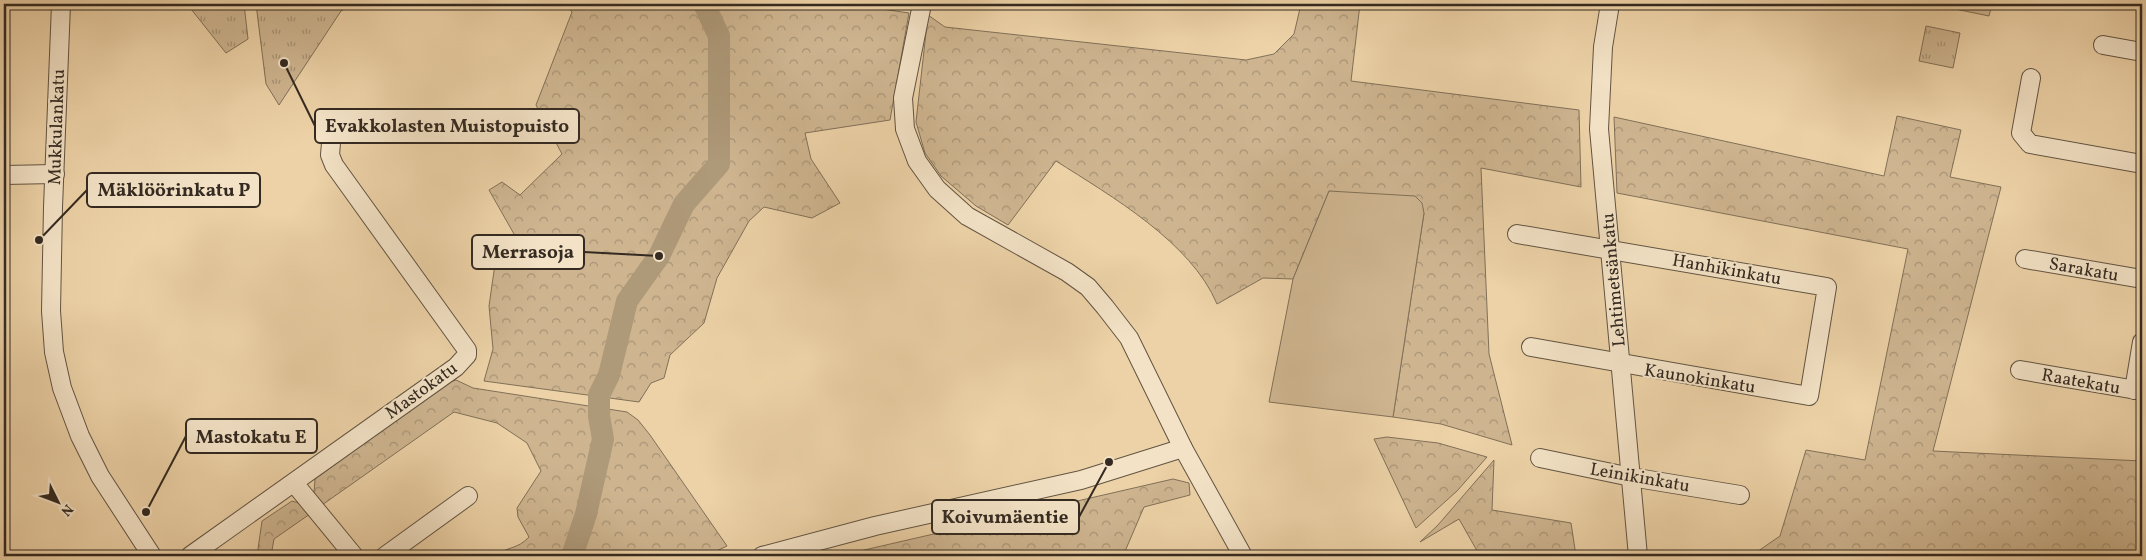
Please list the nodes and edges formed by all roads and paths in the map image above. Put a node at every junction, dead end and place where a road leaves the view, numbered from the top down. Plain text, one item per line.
1 (61, 4) edge
2 (922, 4) edge
3 (1610, 4) edge
4 (2103, 45) dead end
5 (2142, 52) edge
6 (2031, 78) dead end
7 (331, 143) dead end
8 (2142, 164) edge
9 (54, 174) junction
10 (4, 175) edge
11 (1517, 234) dead end
12 (1610, 249) junction
13 (2025, 259) dead end
14 (2142, 279) edge
15 (2142, 342) edge
16 (1532, 347) dead end
17 (1621, 364) junction
18 (2020, 370) dead end
19 (2138, 390) edge
20 (1809, 396) joint
21 (1184, 448) junction
22 (1540, 458) dead end
23 (1631, 477) junction
24 (294, 483) junction
25 (1740, 495) dead end
26 (468, 496) dead end
27 (152, 556) edge
28 (190, 556) edge
29 (354, 556) edge
30 (384, 556) edge
31 (762, 556) edge
32 (1244, 556) edge
33 (1638, 556) edge

1 - 9 street, Mukkulankatu
2 - 21 street
3 - 12 street, Lehtimetsänkatu
4 - 5 street
6 - 8 street
7 - 24 street, Mastokatu
9 - 10 street
9 - 27 street, Mukkulankatu
11 - 12 street, Hanhikinkatu
12 - 17 street, Lehtimetsänkatu
12 - 20 street, Hanhikinkatu
13 - 14 street, Sarakatu
15 - 19 street
16 - 17 street, Kaunokinkatu
17 - 20 street, Kaunokinkatu
17 - 23 street, Lehtimetsänkatu
18 - 19 street, Raatekatu
21 - 31 street
21 - 32 street
22 - 23 street, Leinikinkatu
23 - 25 street, Leinikinkatu
23 - 33 street, Lehtimetsänkatu
24 - 28 street, Mastokatu
24 - 29 street
26 - 30 street

